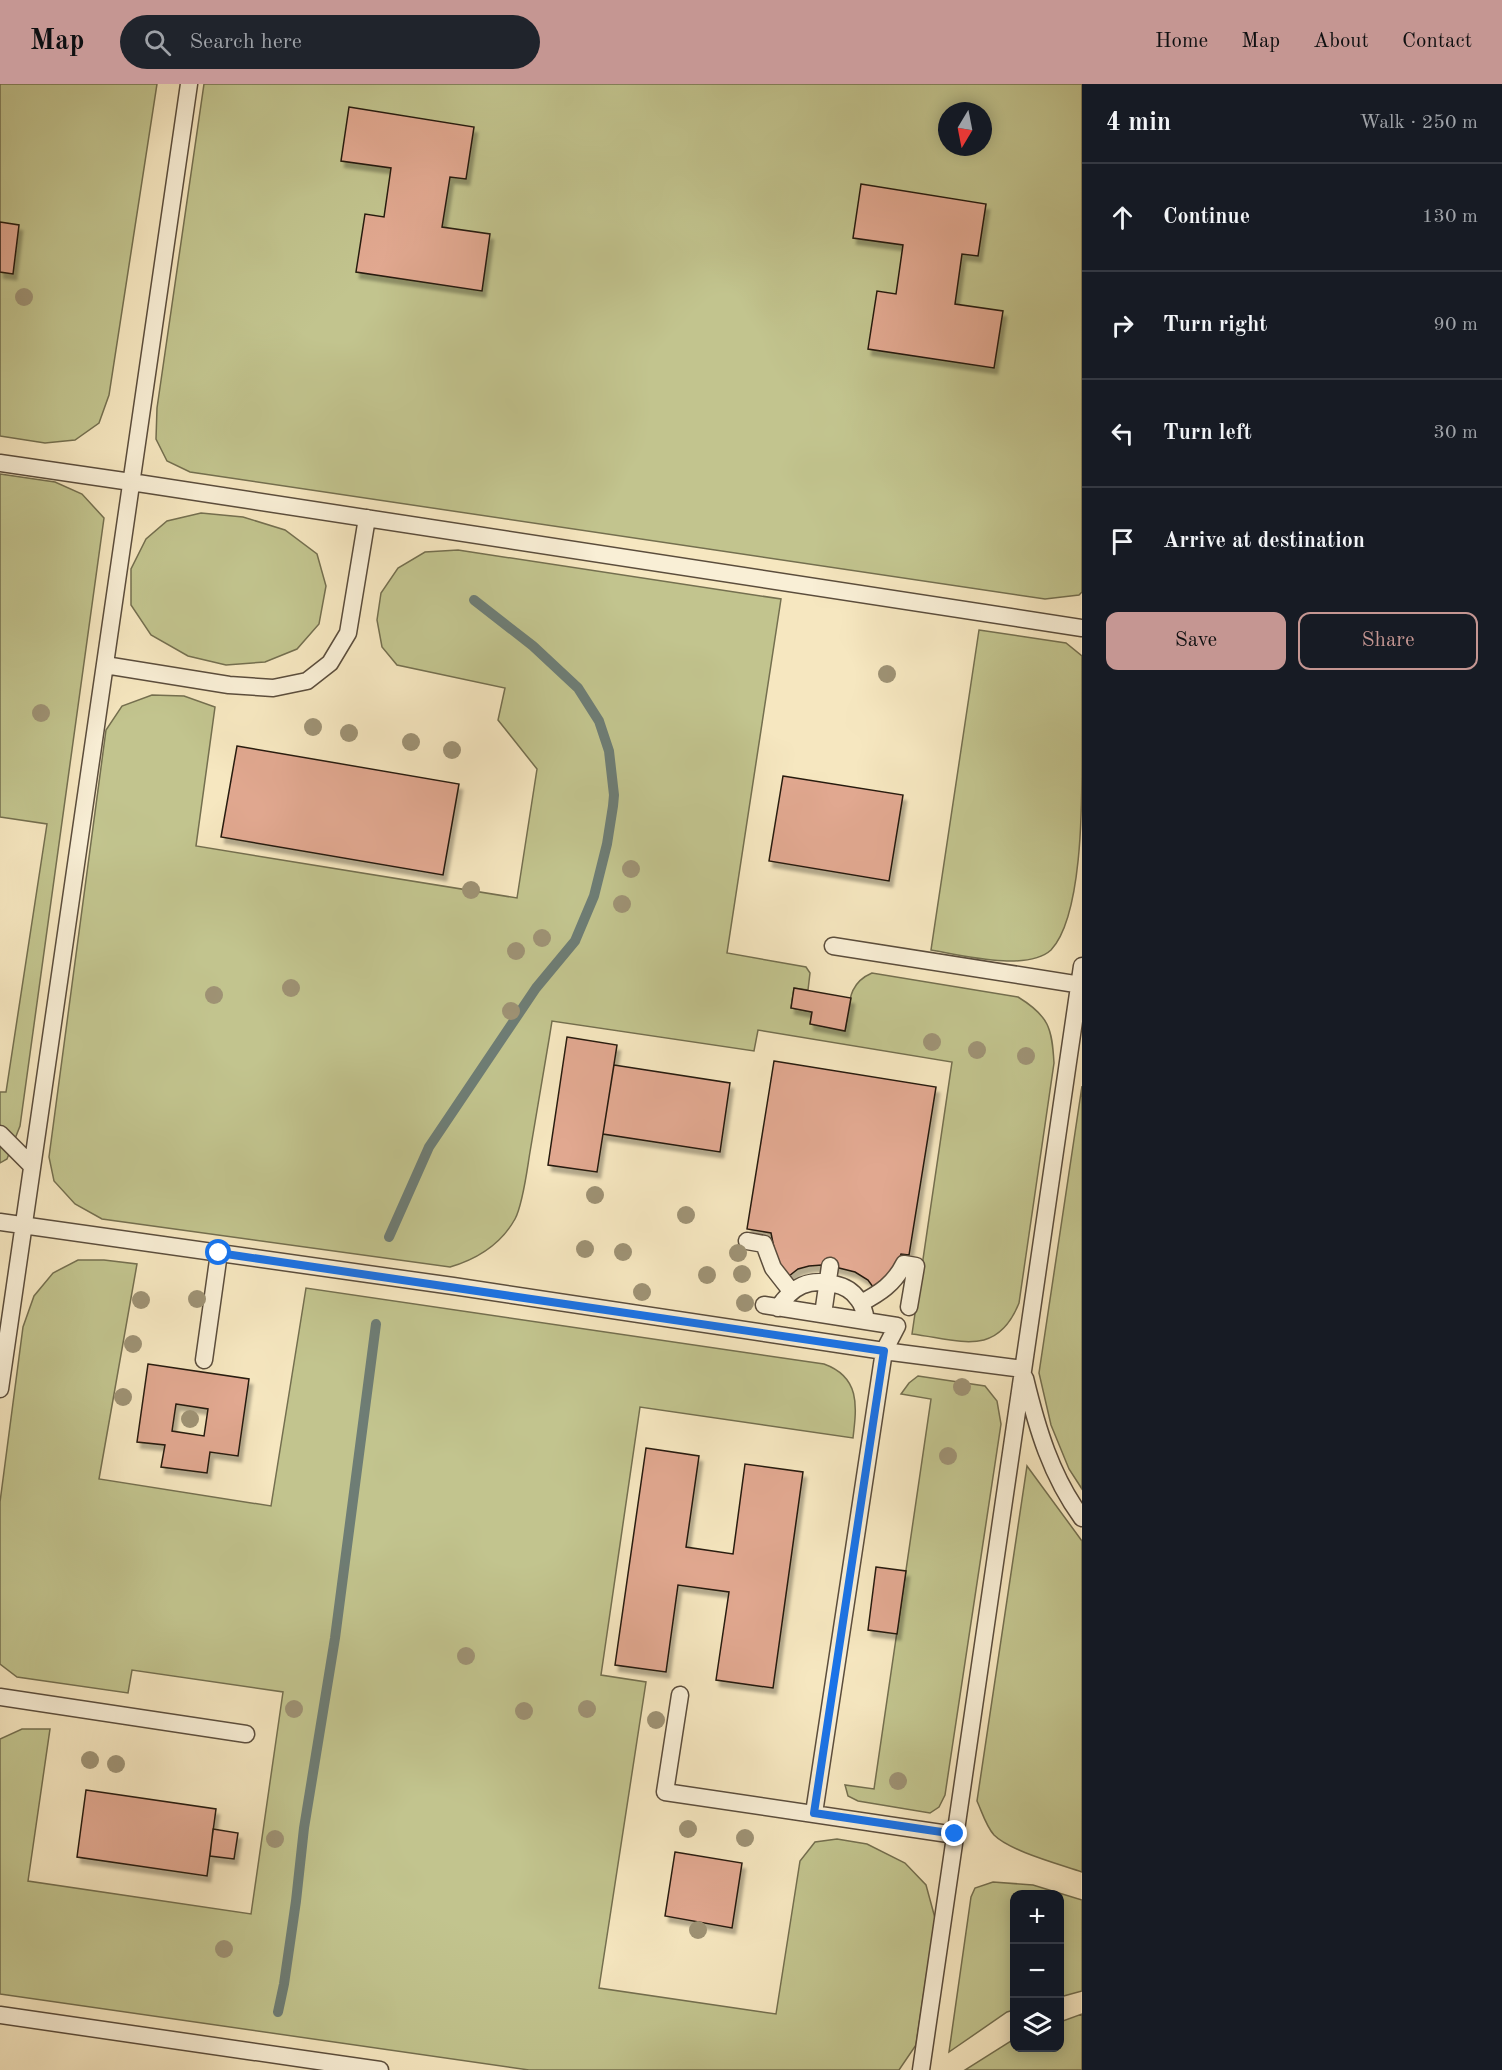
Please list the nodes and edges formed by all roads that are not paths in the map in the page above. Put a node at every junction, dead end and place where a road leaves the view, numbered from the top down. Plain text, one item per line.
1 (189, 84) edge
2 (0, 463) edge
3 (131, 482) junction
4 (367, 518) junction
5 (1082, 628) edge
6 (105, 665) junction
7 (833, 946) dead end
8 (1082, 966) edge
9 (1081, 985) edge
10 (0, 1134) edge
11 (32, 1166) junction
12 (0, 1222) edge
13 (24, 1225) junction
14 (747, 1241) dead end
15 (219, 1253) junction
16 (829, 1274) junction
17 (791, 1290) junction
18 (861, 1303) junction
19 (909, 1307) dead end
20 (823, 1314) junction
21 (867, 1321) junction
22 (884, 1351) junction
23 (204, 1360) dead end
24 (1023, 1369) junction
25 (0, 1389) edge
26 (1082, 1518) edge
27 (680, 1695) dead end
28 (0, 1696) edge
29 (246, 1734) dead end
30 (814, 1813) junction
31 (955, 1834) junction
32 (0, 2015) edge
33 (380, 2070) edge
34 (921, 2070) edge

1 - 3 lane
2 - 3 lane
3 - 4 lane
3 - 6 lane
4 - 5 lane
4 - 6 lane
6 - 11 lane
7 - 9 lane
8 - 9 lane
9 - 24 lane
10 - 11 lane
11 - 13 lane
12 - 13 lane
13 - 15 lane
13 - 25 lane
14 - 17 lane
15 - 22 lane
15 - 23 lane
16 - 17 lane
16 - 18 lane
16 - 20 lane
17 - 20 lane
18 - 19 lane
18 - 21 lane
20 - 21 lane
21 - 22 lane
22 - 24 lane
22 - 30 lane
24 - 26 lane
24 - 31 lane
27 - 30 lane
28 - 29 lane
30 - 31 lane
31 - 34 lane
32 - 33 lane

